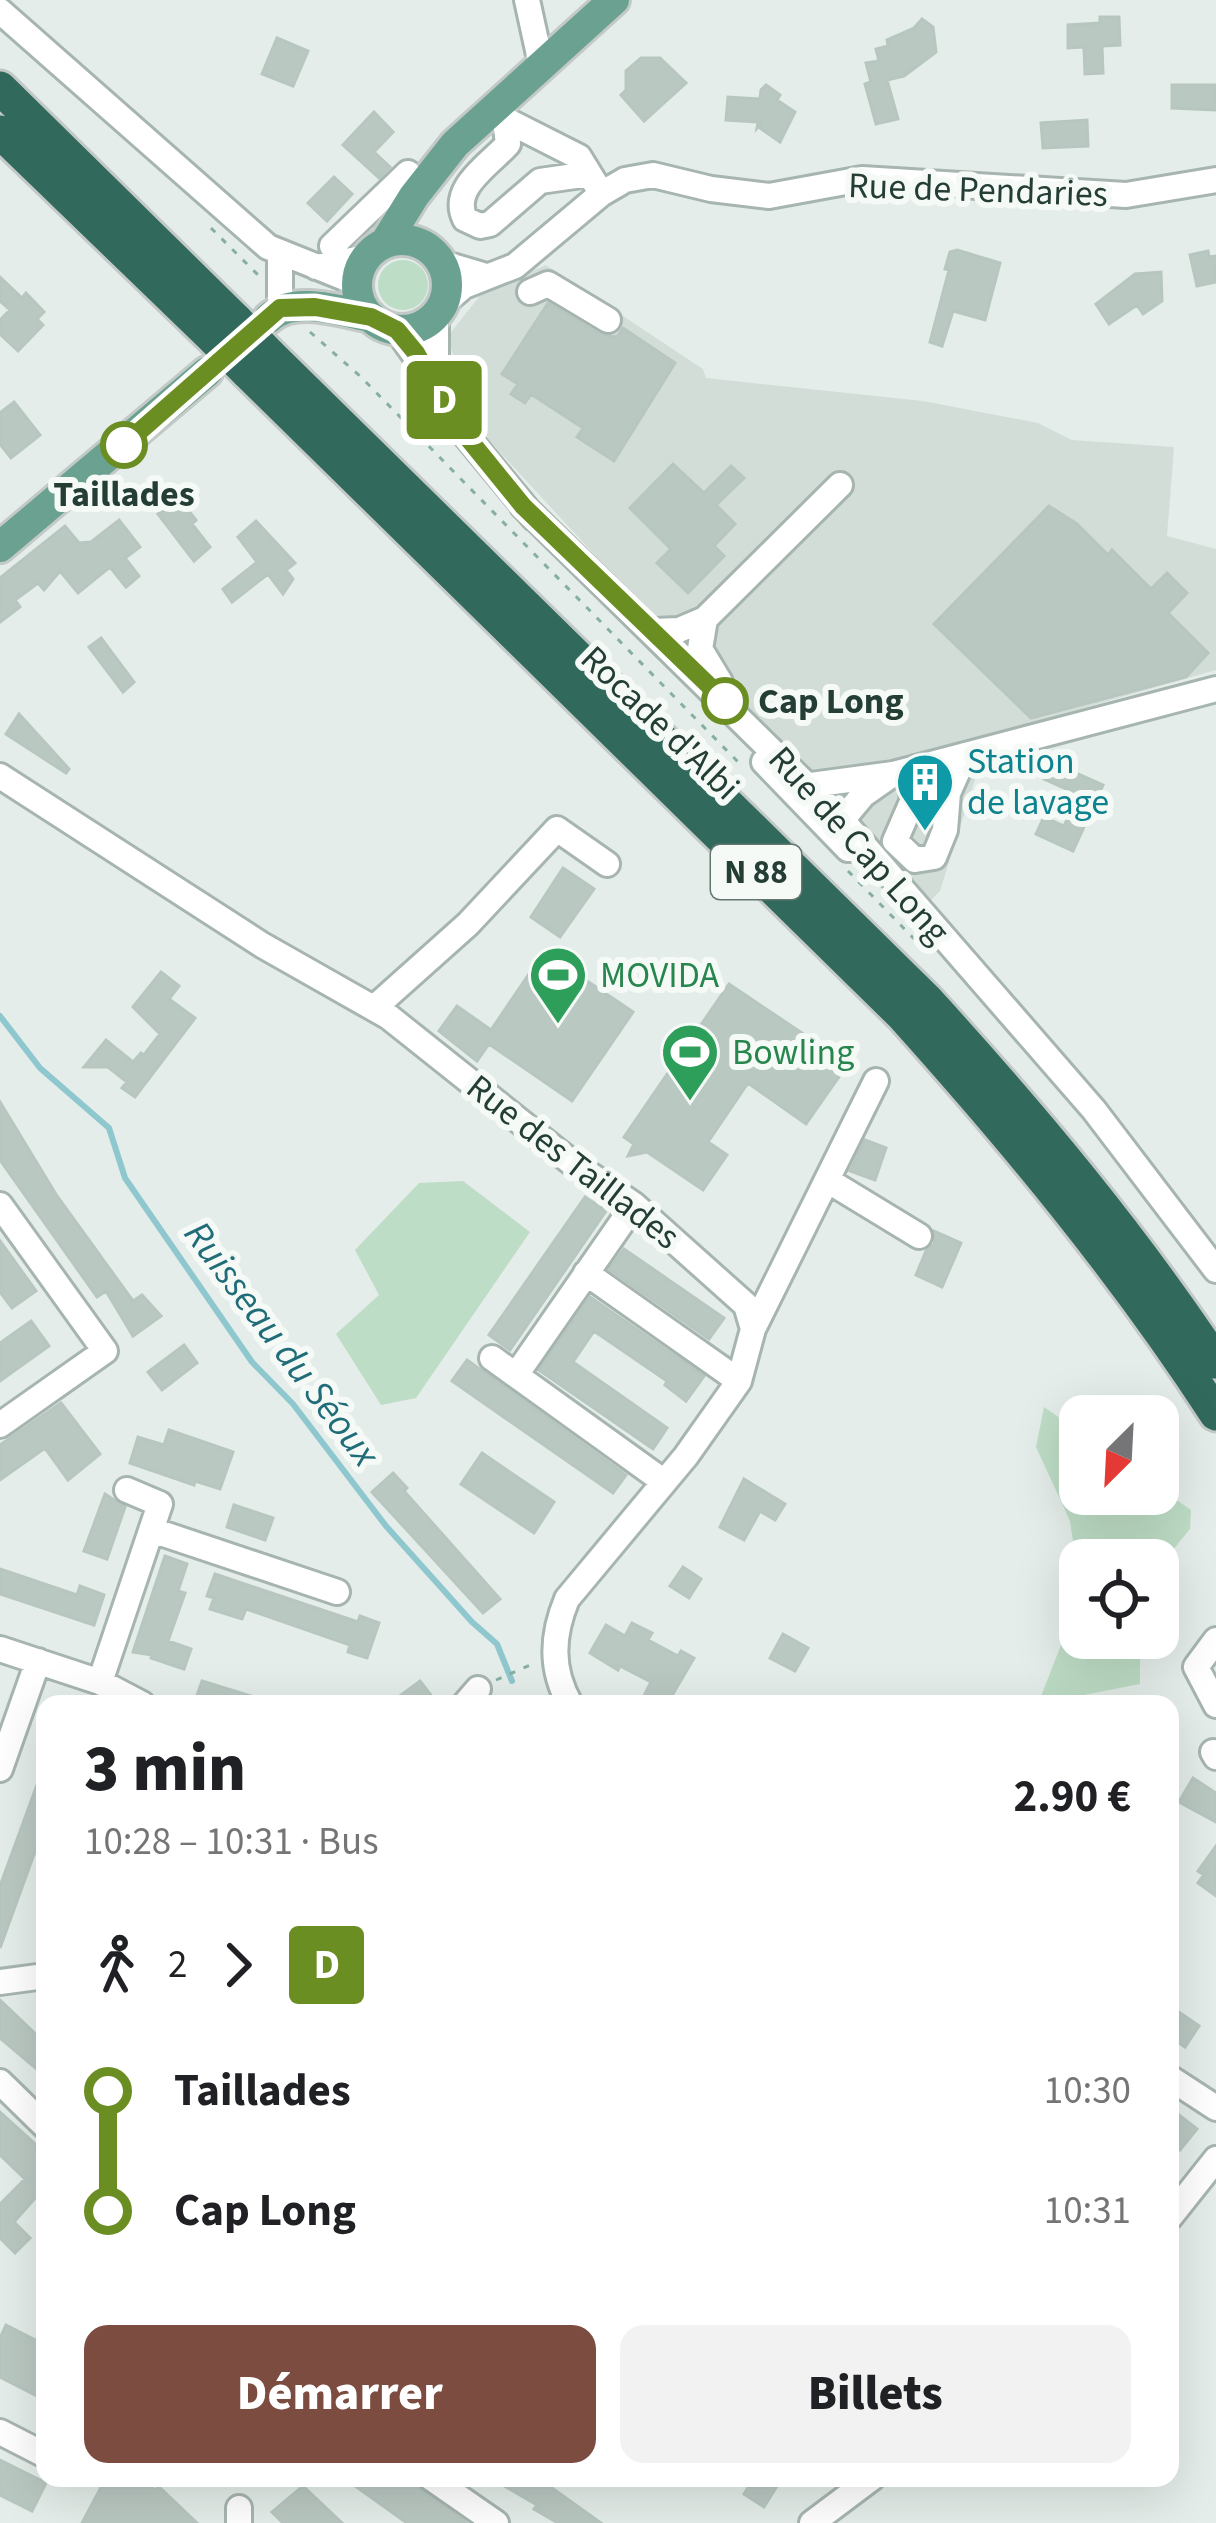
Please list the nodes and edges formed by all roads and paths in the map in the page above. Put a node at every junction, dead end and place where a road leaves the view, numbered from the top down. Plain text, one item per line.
1 (527, 0) edge
2 (614, 0) edge
3 (0, 11) edge
4 (541, 64) junction
5 (0, 88) edge
6 (498, 116) junction
7 (0, 131) edge
8 (421, 171) junction
9 (1216, 180) edge
10 (595, 184) junction
11 (203, 221) dead end
12 (355, 223) junction
13 (332, 246) dead end
14 (280, 255) junction
15 (439, 259) junction
16 (486, 276) junction
17 (373, 281) junction
18 (530, 292) dead end
19 (440, 308) junction
20 (608, 320) dead end
21 (247, 328) junction
22 (258, 362) junction
23 (436, 385) junction
24 (840, 485) dead end
25 (523, 506) junction
26 (0, 547) edge
27 (705, 619) junction
28 (654, 632) junction
29 (1216, 689) edge
30 (725, 701) junction
31 (732, 728) junction
32 (965, 755) junction
33 (904, 771) junction
34 (0, 776) edge
35 (752, 776) dead end
36 (812, 794) junction
37 (842, 820) junction
38 (845, 858) junction
39 (607, 864) dead end
40 (932, 958) dead end
41 (986, 986) junction
42 (374, 1008) junction
43 (876, 1081) dead end
44 (827, 1180) junction
45 (0, 1205) edge
46 (634, 1205) junction
47 (919, 1235) dead end
48 (1216, 1270) edge
49 (586, 1273) junction
50 (752, 1329) junction
51 (492, 1358) dead end
52 (1216, 1362) edge
53 (516, 1375) junction
54 (739, 1381) junction
55 (1216, 1414) edge
56 (0, 1425) edge
57 (663, 1481) junction
58 (127, 1490) dead end
59 (152, 1529) junction
60 (337, 1592) dead end
61 (1216, 1640) edge
62 (0, 1649) edge
63 (38, 1661) junction
64 (512, 1672) dead end
65 (100, 1682) junction
66 (481, 1690) edge
67 (125, 1695) edge
68 (566, 1695) edge
69 (1216, 1706) edge
70 (0, 1769) edge
71 (36, 1977) edge
72 (0, 1982) edge
73 (0, 2082) edge
74 (1179, 2084) edge
75 (1216, 2108) edge
76 (36, 2117) edge
77 (1216, 2159) edge
78 (1179, 2206) edge
79 (0, 2432) edge
80 (36, 2450) edge
81 (444, 2487) edge
82 (860, 2487) edge
83 (496, 2523) edge
84 (812, 2523) edge

1 - 4 street
2 - 4 main road
3 - 14 street
4 - 6 main road
5 - 21 highway, Rocade d'Albi / N 88
6 - 8 main road
6 - 10 street
6 - 10 street
7 - 21 highway, Rocade d'Albi / N 88
8 - 12 street
8 - 15 main road
8 - 17 main road
9 - 10 street, Rue de Pendaries
10 - 16 street, Rue de Pendaries
11 - 21 path
12 - 13 street
12 - 17 street, Rue de Cap Long
14 - 17 street
14 - 21 street
15 - 16 street
15 - 17 main road
15 - 19 main road
16 - 19 street, Rue de Pendaries
17 - 19 main road
17 - 21 main road
17 - 23 street, Rue de Cap Long
18 - 20 street
19 - 23 street
21 - 22 highway, Rocade d'Albi / N 88, bridge
21 - 26 main road
21 - 35 path
22 - 52 highway, Rocade d'Albi / N 88
22 - 55 highway, Rocade d'Albi / N 88
23 - 25 street, Rue de Cap Long
24 - 27 street
25 - 28 street, Rue de Cap Long
25 - 31 street, Rue de Cap Long
27 - 28 street
27 - 30 street
28 - 30 street, Rue de Cap Long
29 - 32 street
30 - 36 street, Rue de Cap Long
31 - 36 street
31 - 38 street, Rue de Cap Long
32 - 33 street
32 - 33 street
33 - 36 street
33 - 37 street
34 - 42 street, Rue des Taillades
36 - 37 street, Rue de Cap Long
36 - 38 street
37 - 41 street, Rue de Cap Long
38 - 40 path
38 - 41 street, Rue de Cap Long
39 - 42 street
41 - 48 street, Rue de Cap Long
42 - 46 street, Rue des Taillades
43 - 44 street
44 - 47 street
44 - 50 street
45 - 56 street
46 - 49 street
46 - 50 street, Rue des Taillades
49 - 53 street
49 - 54 street
50 - 54 street
51 - 53 street
53 - 57 street
54 - 57 street
57 - 68 street
58 - 59 street
59 - 60 street
59 - 65 street
61 - 69 street
62 - 63 street
63 - 65 street
63 - 70 street
64 - 66 path
65 - 67 street
71 - 72 street
73 - 76 street
74 - 75 street
77 - 78 street
79 - 80 street
81 - 83 street
82 - 84 street

